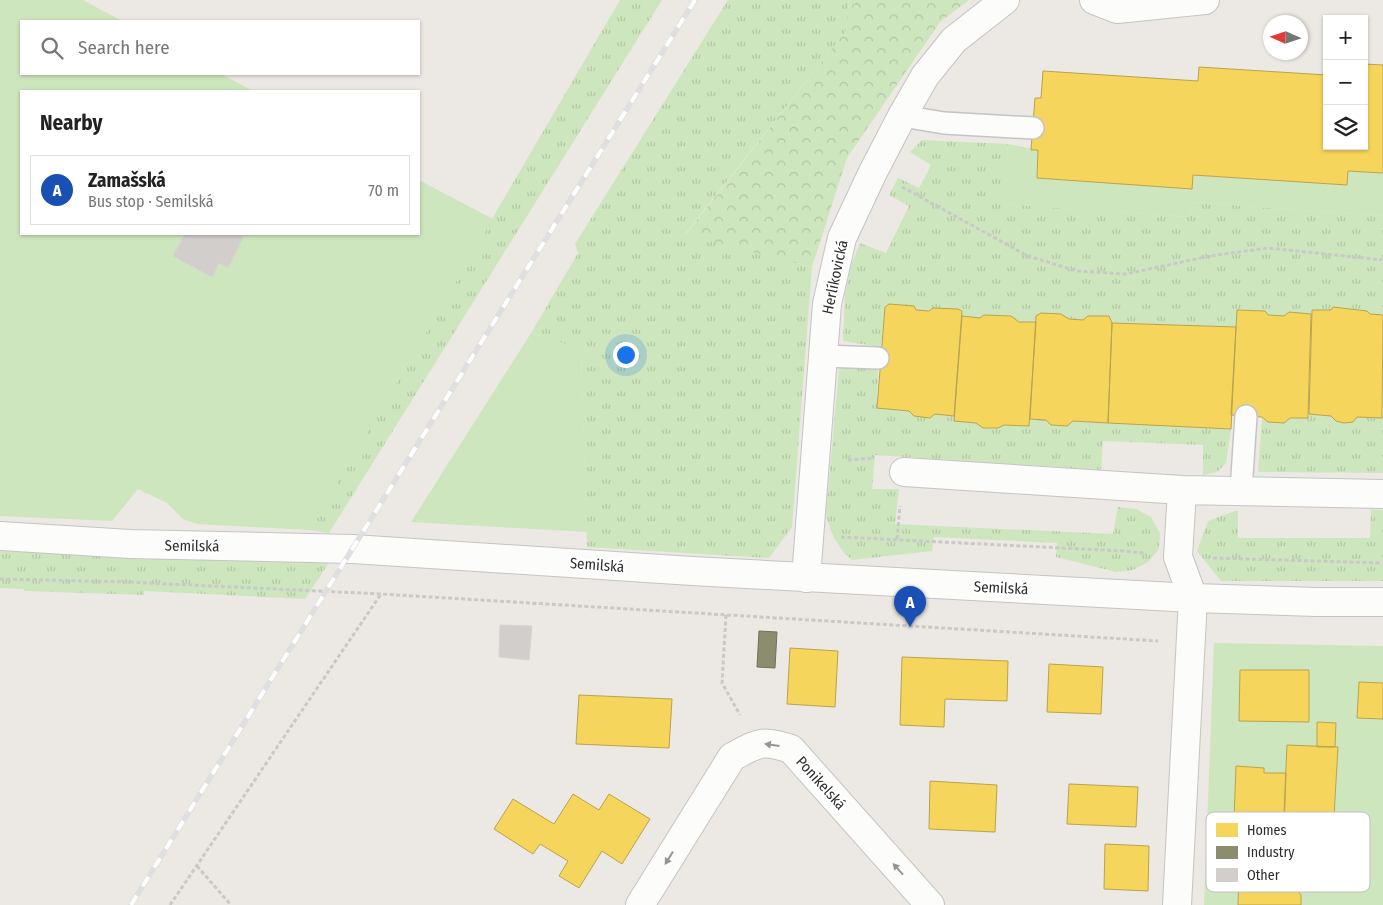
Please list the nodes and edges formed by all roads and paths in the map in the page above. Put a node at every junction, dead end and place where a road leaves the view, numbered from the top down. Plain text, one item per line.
1 (1005, 0) edge
2 (1094, 0) edge
3 (1205, 0) edge
4 (902, 116) junction
5 (1033, 128) dead end
6 (873, 172) junction
7 (1383, 260) edge
8 (822, 356) junction
9 (878, 358) dead end
10 (1246, 416) dead end
11 (904, 472) dead end
12 (1182, 490) junction
13 (1241, 491) junction
14 (1383, 494) edge
15 (0, 536) edge
16 (808, 536) junction
17 (1048, 547) dead end
18 (806, 578) junction
19 (0, 579) edge
20 (381, 594) junction
21 (1193, 598) junction
22 (1383, 602) edge
23 (726, 615) junction
24 (1190, 643) junction
25 (756, 744) junction
26 (196, 866) junction
27 (170, 905) edge
28 (231, 905) edge
29 (640, 905) edge
30 (930, 905) edge
31 (1177, 905) edge

1 - 4 street, Herlíkovická
2 - 3 street
4 - 5 lane
4 - 6 street, Herlíkovická
6 - 7 path
6 - 8 street, Herlíkovická
8 - 9 lane
8 - 16 street, Herlíkovická
10 - 13 lane
11 - 12 street
12 - 13 street
12 - 21 street
13 - 14 street
15 - 18 street, Semilská
16 - 17 path
16 - 18 street, Herlíkovická
18 - 21 street, Semilská
19 - 20 path
20 - 23 path
20 - 26 path
21 - 22 street, Semilská
21 - 24 street
23 - 24 path
23 - 25 path
24 - 31 street
25 -> 29 street
30 -> 25 street, Ponikelská
26 - 27 path
26 - 28 path

